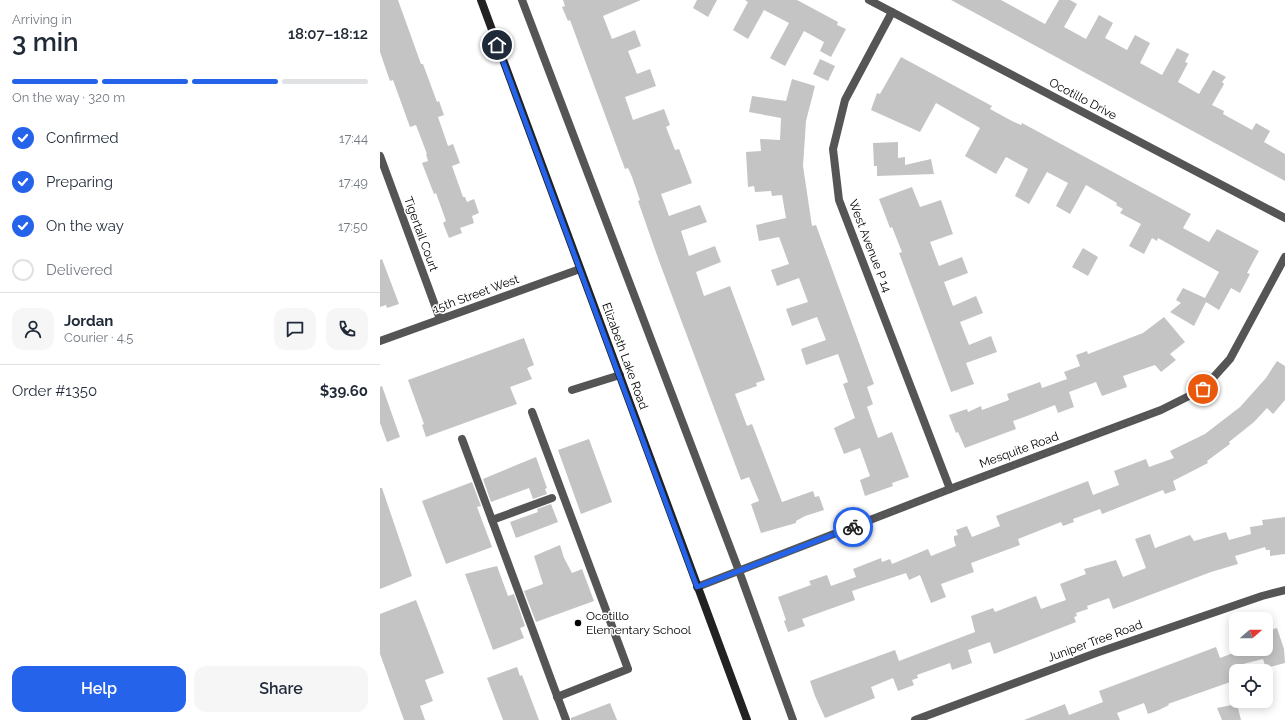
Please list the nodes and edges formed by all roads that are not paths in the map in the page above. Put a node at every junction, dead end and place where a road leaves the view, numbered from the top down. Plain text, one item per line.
1 (481, 0) edge
2 (522, 0) edge
3 (870, 0) edge
4 (892, 12) junction
5 (380, 156) edge
6 (1285, 218) edge
7 (1285, 257) edge
8 (580, 269) junction
9 (440, 319) junction
10 (380, 341) edge
11 (620, 375) junction
12 (572, 390) dead end
13 (532, 412) dead end
14 (462, 439) dead end
15 (950, 489) junction
16 (552, 498) dead end
17 (492, 520) junction
18 (739, 571) junction
19 (697, 587) junction
20 (1285, 590) edge
21 (558, 697) junction
22 (566, 720) edge
23 (747, 720) edge
24 (793, 720) edge
25 (915, 720) edge

1 - 8 main road, Elizabeth Lake Road
2 - 18 street
3 - 4 street, Ocotillo Drive
4 - 6 street, Ocotillo Drive
4 - 15 street, West Avenue P 14
5 - 9 street, Tigertail Court
7 - 15 street, Mesquite Road
8 - 9 street, 15th Street West
8 - 11 main road, Elizabeth Lake Road
9 - 10 street, 15th Street West
11 - 12 street
11 - 19 main road, Elizabeth Lake Road
13 - 21 street
14 - 17 street
15 - 18 street, Mesquite Road
16 - 17 street
17 - 21 street
18 - 19 street, Mesquite Road
18 - 24 street
19 - 23 main road, Elizabeth Lake Road
20 - 25 street, Juniper Tree Road
21 - 22 street

